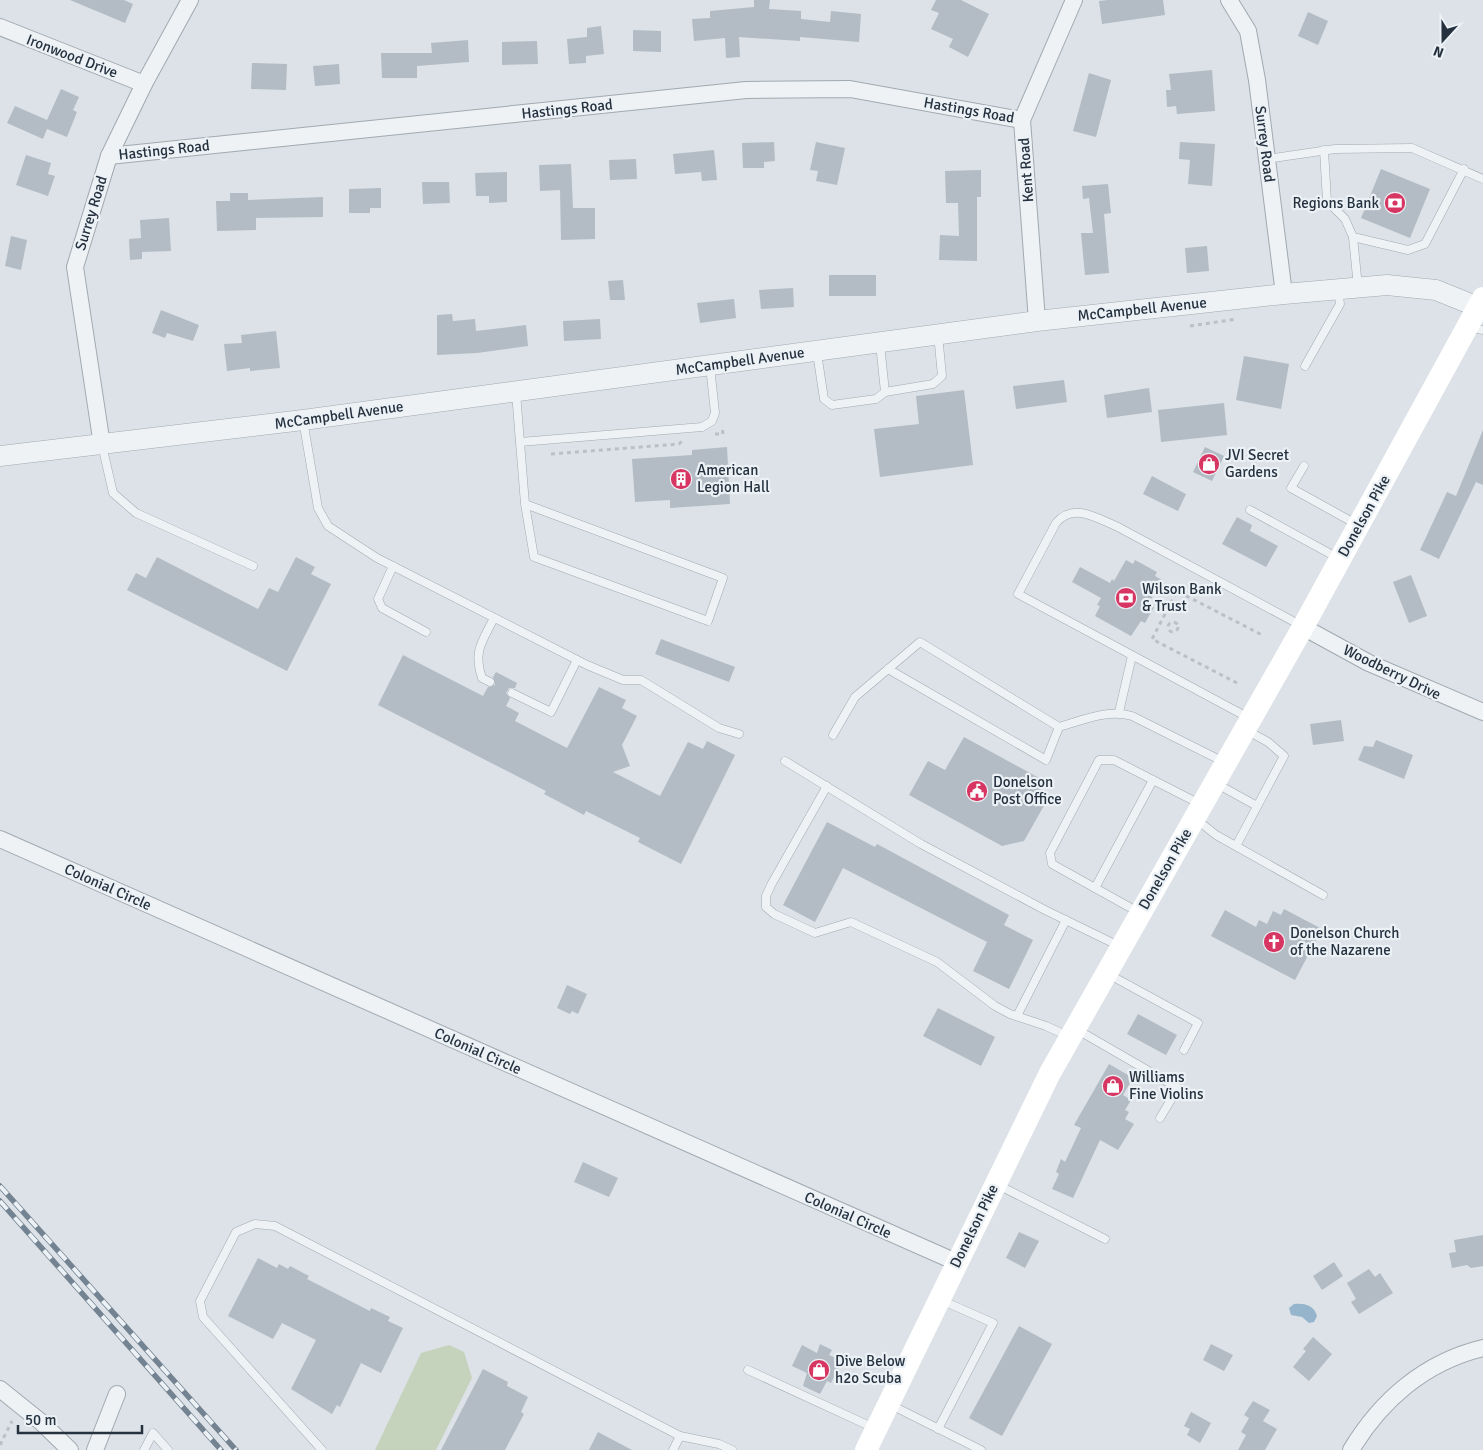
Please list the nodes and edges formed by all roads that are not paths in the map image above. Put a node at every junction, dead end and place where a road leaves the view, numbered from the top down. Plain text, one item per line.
1 (190, 0) edge
2 (1074, 0) edge
3 (1229, 0) edge
4 (0, 27) edge
5 (144, 84) junction
6 (1022, 120) junction
7 (1324, 150) junction
8 (110, 156) junction
9 (1267, 159) junction
10 (1464, 169) junction
11 (1483, 178) edge
12 (1353, 237) junction
13 (1358, 287) junction
14 (1338, 289) junction
15 (1284, 294) junction
16 (1481, 303) edge
17 (1038, 321) junction
18 (1475, 329) edge
19 (938, 334) junction
20 (879, 342) junction
21 (816, 351) junction
22 (710, 365) junction
23 (1305, 366) dead end
24 (515, 391) junction
25 (885, 392) junction
26 (304, 420) junction
27 (520, 442) junction
28 (102, 445) junction
29 (0, 456) edge
30 (1304, 466) dead end
31 (525, 504) junction
32 (1250, 510) dead end
33 (1358, 526) junction
34 (1340, 559) junction
35 (253, 566) dead end
36 (393, 566) junction
37 (494, 618) junction
38 (1303, 627) junction
39 (426, 632) dead end
40 (1132, 656) junction
41 (577, 660) junction
42 (888, 669) junction
43 (490, 682) dead end
44 (512, 693) dead end
45 (1119, 712) junction
46 (1483, 712) edge
47 (1248, 724) junction
48 (1059, 727) junction
49 (739, 734) dead end
50 (833, 735) dead end
51 (785, 761) dead end
52 (1226, 763) junction
53 (1153, 780) junction
54 (1214, 782) junction
55 (827, 786) junction
56 (1257, 806) junction
57 (1198, 811) junction
58 (0, 839) edge
59 (1236, 846) junction
60 (1095, 888) junction
61 (1323, 895) dead end
62 (1140, 913) junction
63 (1066, 920) junction
64 (1120, 947) junction
65 (1106, 973) junction
66 (1017, 1016) junction
67 (1072, 1032) junction
68 (1184, 1050) dead end
69 (1160, 1118) dead end
70 (995, 1184) junction
71 (1106, 1239) dead end
72 (956, 1262) junction
73 (939, 1299) junction
74 (1483, 1348) edge
75 (748, 1370) dead end
76 (0, 1389) edge
77 (117, 1394) dead end
78 (888, 1404) junction
79 (876, 1429) junction
80 (938, 1429) junction
81 (680, 1436) junction
82 (70, 1450) edge
83 (95, 1450) edge
84 (144, 1450) edge
85 (168, 1450) edge
86 (322, 1450) edge
87 (673, 1450) edge
88 (732, 1450) edge
89 (866, 1450) edge
90 (981, 1450) edge
91 (1351, 1450) edge

1 - 5 street, Surrey Road
2 - 6 street, Kent Road
3 - 9 street, Surrey Road
4 - 5 street, Ironwood Drive
5 - 8 street, Surrey Road
6 - 8 street, Hastings Road
6 - 17 street, Kent Road
7 - 9 lane
7 - 10 lane
7 - 12 lane
8 - 28 street, Surrey Road
9 - 15 street, Surrey Road
10 - 11 lane
10 - 12 lane
12 - 13 lane
13 - 14 street, McCampbell Avenue
13 - 16 street, McCampbell Avenue
14 - 15 street, McCampbell Avenue
14 - 23 lane
15 - 17 street, McCampbell Avenue
16 - 18 main road, Donelson Pike
17 - 19 street, McCampbell Avenue
18 - 33 main road, Donelson Pike
19 - 20 street, McCampbell Avenue
19 - 25 lane
20 - 21 street, McCampbell Avenue
20 - 25 lane
21 - 22 street, McCampbell Avenue
21 - 25 lane
22 - 24 street, McCampbell Avenue
22 - 27 lane
24 - 26 street, McCampbell Avenue
24 - 27 lane
26 - 28 street, McCampbell Avenue
26 - 36 lane
27 - 31 lane
28 - 29 street, McCampbell Avenue
28 - 35 lane
30 - 33 lane
31 - 31 lane
32 - 34 lane
33 - 34 main road, Donelson Pike
34 - 38 main road, Donelson Pike
36 - 37 lane
36 - 39 lane
37 - 41 lane
37 - 43 lane
38 - 40 lane
38 - 46 street, Woodberry Drive
38 - 47 main road, Donelson Pike
40 - 45 lane
40 - 47 lane
41 - 44 lane
41 - 49 lane
42 - 48 lane
42 - 48 lane
42 - 50 lane
45 - 48 lane
45 - 52 lane
47 - 52 main road, Donelson Pike
47 - 56 lane
51 - 55 lane
52 - 54 main road, Donelson Pike
53 - 57 lane
53 - 60 lane
53 - 60 lane
54 - 56 lane
54 - 57 main road, Donelson Pike
55 - 63 lane
55 - 66 lane
56 - 59 lane
57 - 59 lane
57 - 62 main road, Donelson Pike
58 - 72 street, Colonial Circle
59 - 61 lane
60 - 62 lane
62 - 64 main road, Donelson Pike
63 - 64 lane
63 - 66 lane
64 - 65 main road, Donelson Pike
65 - 67 main road, Donelson Pike
65 - 68 lane
66 - 67 lane
67 - 69 lane
67 - 70 main road, Donelson Pike
70 - 71 lane
70 - 72 main road, Donelson Pike
72 - 73 main road, Donelson Pike
73 - 78 main road, Donelson Pike
73 - 80 lane
74 - 91 street
75 - 79 lane
76 - 82 street
77 - 83 street
78 - 79 main road, Donelson Pike
78 - 80 lane
79 - 89 main road, Donelson Pike
80 - 90 lane
81 - 86 lane
81 - 87 lane
81 - 88 lane
84 - 85 lane

